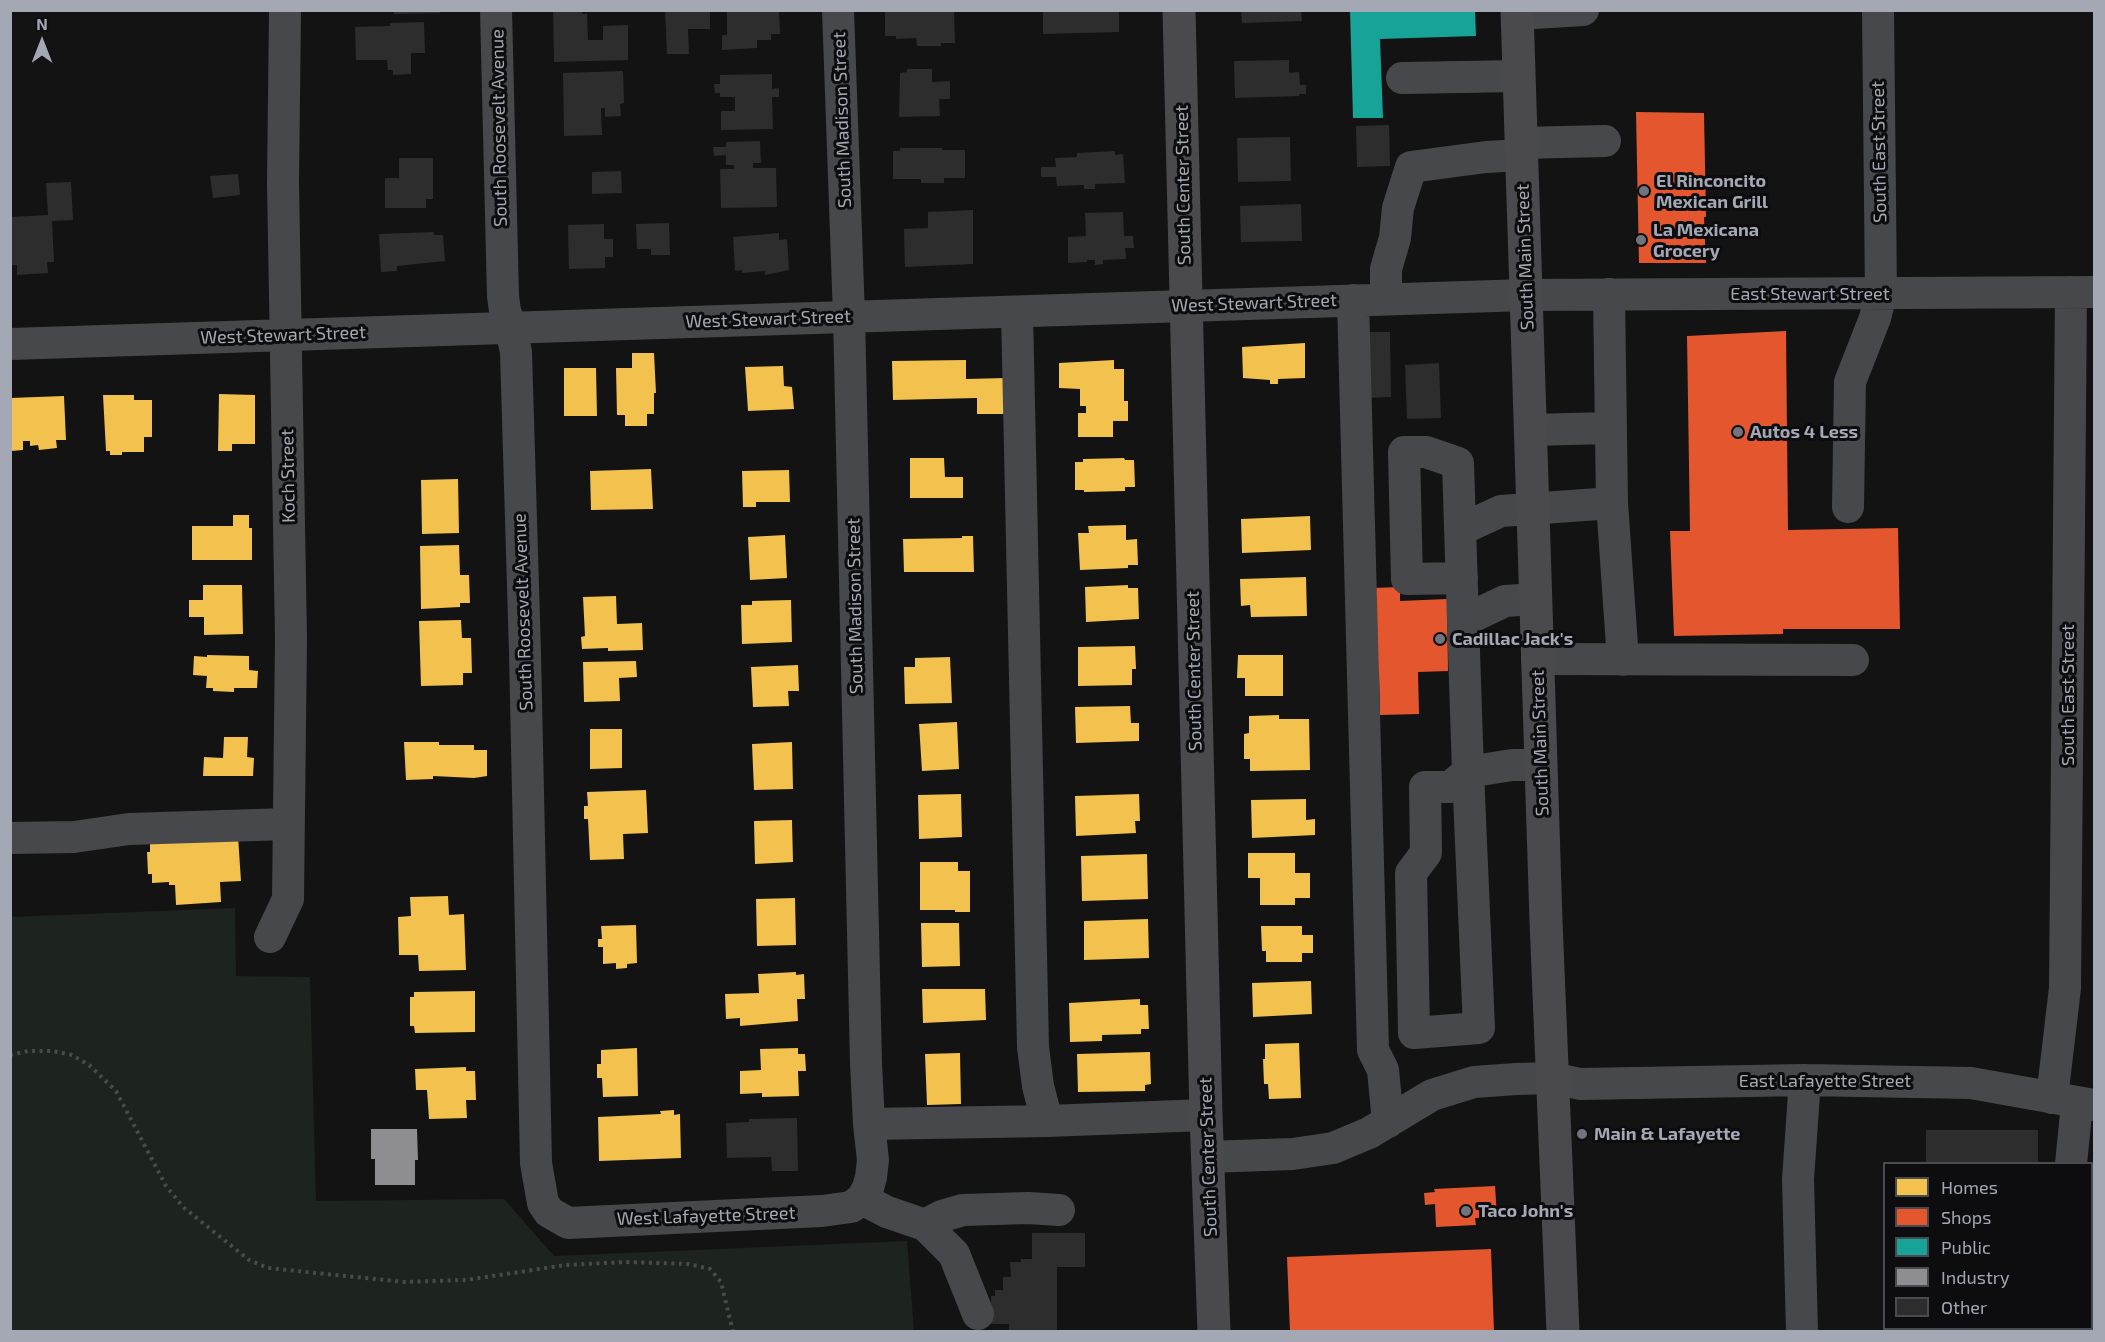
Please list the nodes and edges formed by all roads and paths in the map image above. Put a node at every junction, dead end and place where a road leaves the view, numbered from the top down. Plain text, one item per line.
1 (285, 10) edge
2 (496, 10) edge
3 (838, 10) edge
4 (1179, 10) edge
5 (1583, 10) edge
6 (1878, 10) edge
7 (1517, 12) edge
8 (1519, 76) junction
9 (1402, 78) dead end
10 (1605, 141) dead end
11 (1522, 149) junction
12 (2083, 292) edge
13 (1609, 294) junction
14 (1881, 294) junction
15 (1526, 295) junction
16 (1386, 299) junction
17 (1353, 300) junction
18 (1185, 306) junction
19 (1017, 312) junction
20 (849, 316) junction
21 (511, 328) junction
22 (285, 335) junction
23 (10, 344) edge
24 (1611, 428) junction
25 (1530, 430) junction
26 (1612, 503) junction
27 (1533, 507) junction
28 (1848, 507) dead end
29 (1460, 530) junction
30 (1462, 578) junction
31 (1535, 599) junction
32 (1463, 621) junction
33 (1537, 659) junction
34 (1623, 660) junction
35 (1853, 660) dead end
36 (1541, 765) junction
37 (1468, 772) junction
38 (288, 824) junction
39 (10, 838) edge
40 (270, 937) dead end
41 (1414, 1033) junction
42 (10, 1055) edge
43 (1383, 1070) junction
44 (1553, 1078) junction
45 (1805, 1080) junction
46 (2074, 1102) edge
47 (1206, 1115) junction
48 (1047, 1121) junction
49 (1388, 1122) junction
50 (868, 1124) junction
51 (1207, 1157) junction
52 (2071, 1162) edge
53 (862, 1198) junction
54 (1059, 1210) dead end
55 (549, 1212) joint
56 (925, 1225) junction
57 (978, 1314) dead end
58 (734, 1332) edge
59 (1214, 1332) edge
60 (1563, 1332) edge
61 (1802, 1332) edge

1 - 22 street, Koch Street
2 - 21 street, South Roosevelt Avenue
3 - 20 street, South Madison Street
4 - 18 main road, South Center Street
5 - 7 street
6 - 14 street, South East Street
7 - 8 main road, South Main Street
8 - 9 street
8 - 11 main road, South Main Street
10 - 11 street
11 - 15 main road, South Main Street
11 - 16 street
12 - 14 street, East Stewart Street
12 - 46 street, South East Street
13 - 14 street, East Stewart Street
13 - 15 street, East Stewart Street
13 - 24 street
14 - 28 street, South East Street
15 - 16 street, West Stewart Street
15 - 25 main road, South Main Street
16 - 17 street, West Stewart Street
17 - 18 street, West Stewart Street
17 - 43 street
18 - 19 street, West Stewart Street
18 - 47 main road, South Center Street
19 - 20 street, West Stewart Street
19 - 48 street
20 - 21 street, West Stewart Street
20 - 50 street, South Madison Street
21 - 22 street, West Stewart Street
21 - 55 street, South Roosevelt Avenue
22 - 23 street, West Stewart Street
22 - 38 street, Koch Street
24 - 25 street
24 - 26 street
25 - 27 main road, South Main Street
26 - 27 street
26 - 34 street
27 - 29 street
27 - 31 main road, South Main Street
29 - 30 street
29 - 30 street
30 - 32 street
31 - 32 street
31 - 33 main road, South Main Street
32 - 37 street
33 - 34 street
33 - 36 main road, South Main Street
34 - 35 street
36 - 37 street
36 - 44 main road, South Main Street
37 - 41 street
37 - 41 street
38 - 39 street
38 - 40 street, Koch Street
41 - 43 street
42 - 58 path
43 - 49 street
44 - 45 street, East Lafayette Street
44 - 49 street
44 - 60 main road, South Main Street
45 - 46 street, East Lafayette Street
45 - 61 street
46 - 52 street, South East Street
47 - 48 street
47 - 51 main road, South Center Street
48 - 50 street
49 - 51 street
50 - 53 street, South Madison Street
51 - 59 main road, South Center Street
53 - 55 street, West Lafayette Street
53 - 56 street
54 - 56 street
56 - 57 street

